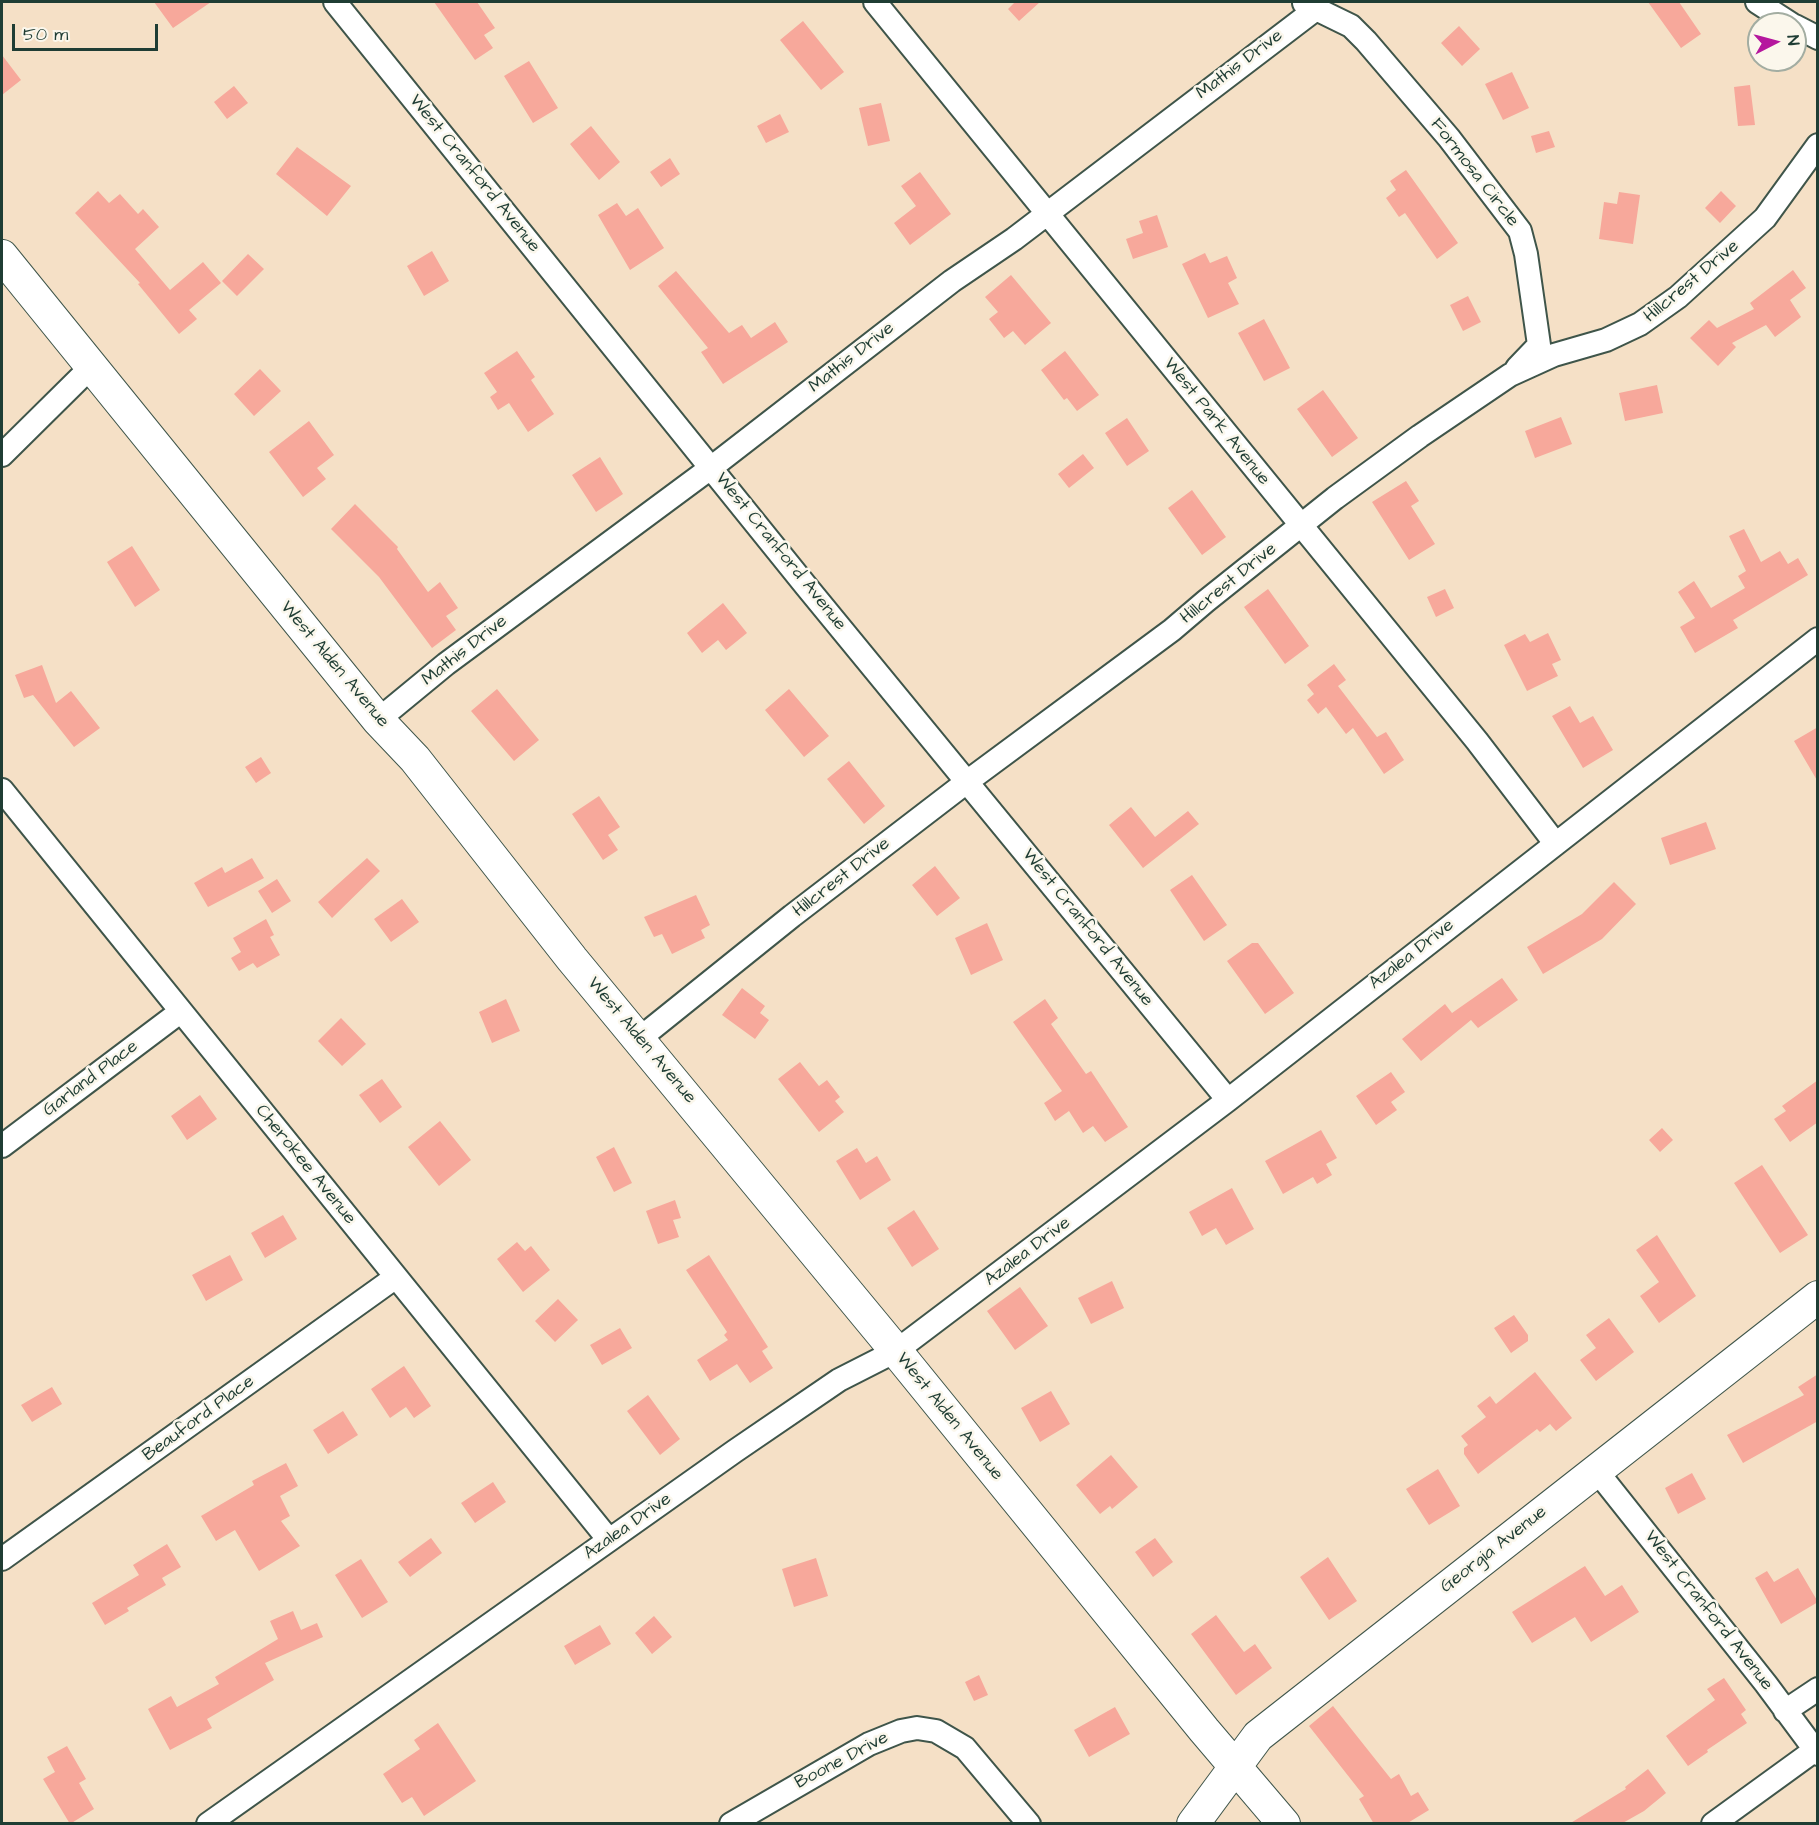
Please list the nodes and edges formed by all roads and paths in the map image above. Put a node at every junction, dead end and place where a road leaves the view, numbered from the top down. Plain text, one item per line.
1 (334, 2) edge
2 (875, 2) edge
3 (1757, 2) edge
4 (1308, 5) edge
5 (1773, 12) edge
6 (1818, 145) edge
7 (1049, 212) junction
8 (2, 256) edge
9 (91, 367) junction
10 (1510, 375) junction
11 (2, 455) edge
12 (712, 467) junction
13 (1300, 527) junction
14 (1818, 639) edge
15 (378, 720) junction
16 (968, 781) junction
17 (2, 790) edge
18 (1556, 843) junction
19 (180, 1012) junction
20 (639, 1039) junction
21 (1228, 1100) junction
22 (2, 1146) edge
23 (396, 1277) junction
24 (1818, 1297) edge
25 (896, 1351) junction
26 (1596, 1470) junction
27 (609, 1540) junction
28 (2, 1559) edge
29 (1818, 1689) edge
30 (1785, 1711) junction
31 (1816, 1752) edge
32 (1235, 1766) junction
33 (208, 1824) edge
34 (731, 1824) edge
35 (1029, 1824) edge
36 (1192, 1824) edge
37 (1284, 1824) edge
38 (1713, 1824) edge

1 - 12 street, West Cranford Avenue
2 - 7 street, West Park Avenue
3 - 5 street
4 - 7 street, Mathis Drive
4 - 10 street, Formosa Circle
6 - 10 street, Hillcrest Drive
7 - 12 street, Mathis Drive
7 - 13 street, West Park Avenue
8 - 9 street, West Alden Avenue
9 - 11 street
9 - 15 street, West Alden Avenue
10 - 13 street, Hillcrest Drive
12 - 15 street, Mathis Drive
12 - 16 street, West Cranford Avenue
13 - 16 street, Hillcrest Drive
13 - 18 street, West Park Avenue
14 - 18 street, Azalea Drive
15 - 20 street, West Alden Avenue
16 - 20 street, Hillcrest Drive
16 - 21 street, West Cranford Avenue
17 - 19 street, Cherokee Avenue
18 - 21 street, Azalea Drive
19 - 22 street, Garland Place
19 - 23 street, Cherokee Avenue
20 - 25 street, West Alden Avenue
21 - 25 street, Azalea Drive
23 - 27 street, Cherokee Avenue
23 - 28 street, Beauford Place
24 - 26 street, Georgia Avenue
25 - 27 street, Azalea Drive
25 - 32 street, West Alden Avenue
26 - 30 street, West Cranford Avenue
26 - 32 street, Georgia Avenue
27 - 33 street, Azalea Drive
29 - 30 street
30 - 31 street, West Cranford Avenue
31 - 38 street
32 - 36 street, Georgia Avenue
32 - 37 street, West Alden Avenue
34 - 35 street, Boone Drive

